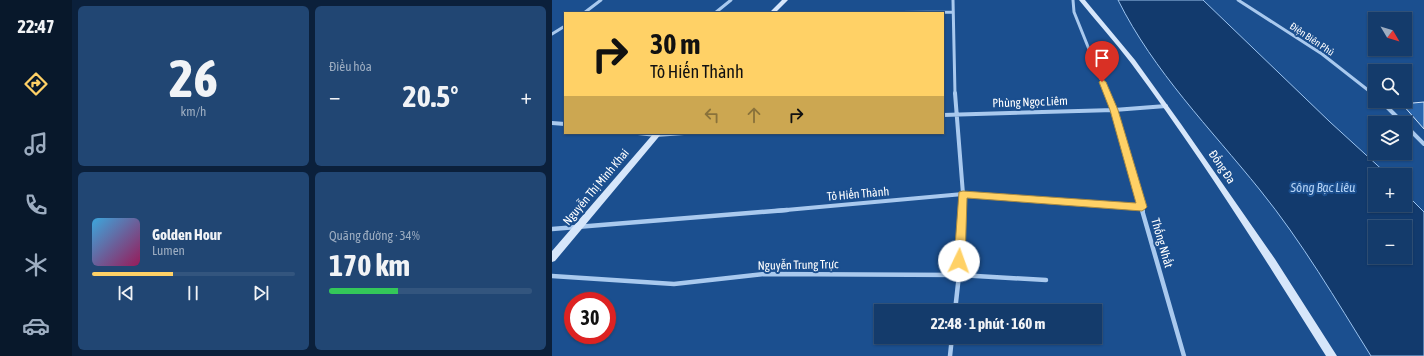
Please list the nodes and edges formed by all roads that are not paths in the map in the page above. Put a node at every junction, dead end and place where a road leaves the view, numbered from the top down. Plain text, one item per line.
1 (601, 0) edge
2 (731, 0) edge
3 (785, 0) edge
4 (953, 0) edge
5 (1073, 0) edge
6 (1082, 0) edge
7 (1238, 0) edge
8 (585, 12) edge
9 (716, 12) edge
10 (773, 12) edge
11 (944, 12) edge
12 (952, 12) junction
13 (564, 27) edge
14 (552, 34) edge
15 (1368, 90) edge
16 (1166, 106) junction
17 (1388, 108) edge
18 (1114, 110) junction
19 (956, 114) junction
20 (944, 115) edge
21 (1396, 116) edge
22 (552, 123) edge
23 (564, 124) edge
24 (1412, 132) edge
25 (657, 134) edge
26 (1424, 144) edge
27 (963, 194) junction
28 (1142, 207) junction
29 (577, 228) junction
30 (552, 229) edge
31 (552, 258) edge
32 (959, 275) junction
33 (552, 276) edge
34 (1046, 280) dead end
35 (956, 304) edge
36 (951, 344) edge
37 (950, 356) edge
38 (1184, 356) edge
39 (1332, 356) edge

1 - 8 street
2 - 9 street
3 - 10 street
4 - 12 street
5 - 18 street, Thống Nhất
6 - 16 street, Đống Đa
7 - 15 street, Điện Biên Phủ
11 - 12 street
12 - 19 street
13 - 14 street
16 - 18 street, Phùng Ngọc Liêm
16 - 39 street, Đống Đa
17 - 21 street
18 - 19 street, Phùng Ngọc Liêm
18 - 28 street, Thống Nhất
19 - 20 street, Phùng Ngọc Liêm
19 - 27 street
22 - 23 street
24 - 26 street
25 - 29 street, Nguyễn Thị Minh Khai
27 - 28 street, Tô Hiến Thành
27 - 29 street, Tô Hiến Thành
27 - 32 street
28 - 38 street, Thống Nhất
29 - 30 street, Tô Hiến Thành
29 - 31 street, Nguyễn Thị Minh Khai
32 - 33 street, Nguyễn Trung Trực
32 - 34 street, Nguyễn Trung Trực
32 - 35 street
36 - 37 street

